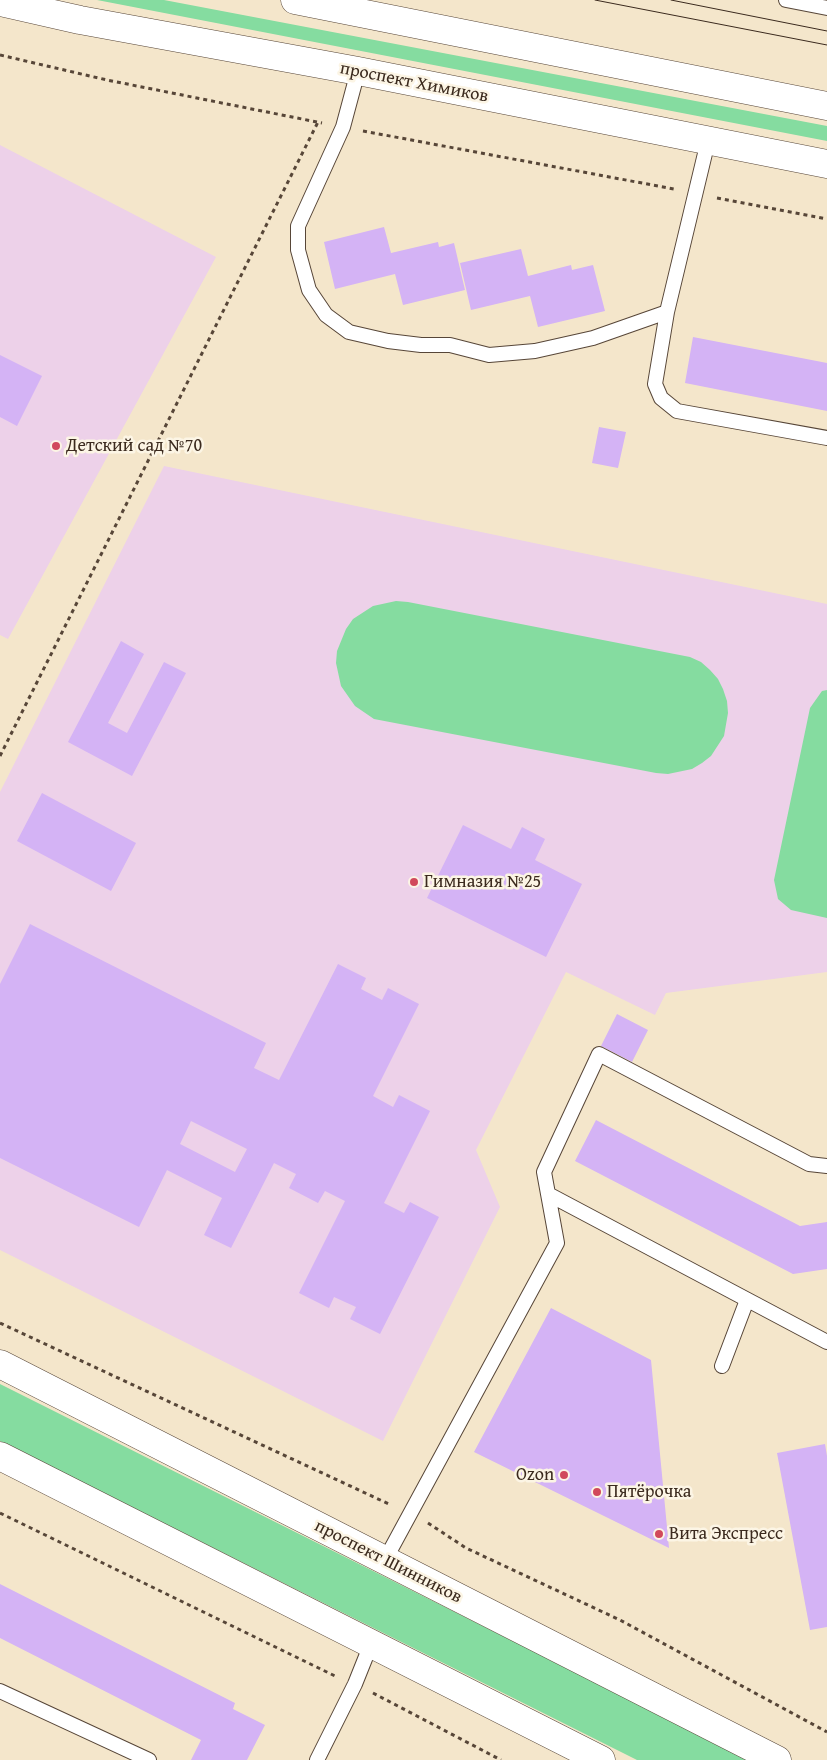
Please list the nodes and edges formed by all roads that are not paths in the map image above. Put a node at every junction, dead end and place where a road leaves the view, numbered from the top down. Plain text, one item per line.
1 (295, 0) edge
2 (786, 0) edge
3 (0, 2) edge
4 (827, 8) edge
5 (358, 72) junction
6 (827, 106) edge
7 (708, 142) junction
8 (827, 164) edge
9 (667, 312) junction
10 (827, 438) edge
11 (827, 1166) edge
12 (548, 1194) junction
13 (747, 1300) junction
14 (827, 1342) edge
15 (0, 1364) edge
16 (722, 1366) dead end
17 (0, 1456) edge
18 (385, 1560) junction
19 (371, 1644) junction
20 (0, 1691) edge
21 (149, 1760) edge
22 (317, 1760) edge
23 (601, 1760) edge
24 (777, 1760) edge

1 - 6 street
2 - 4 lane
3 - 5 street, проспект Химиков
5 - 7 street, проспект Химиков
5 - 9 lane
7 - 8 street, проспект Химиков
7 - 9 lane
9 - 10 lane
11 - 12 lane
12 - 13 lane
12 - 18 lane
13 - 14 lane
13 - 16 lane
15 - 18 street, проспект Шинников
17 - 19 street
18 - 24 street, проспект Шинников
19 - 22 lane
19 - 23 street
20 - 21 lane

